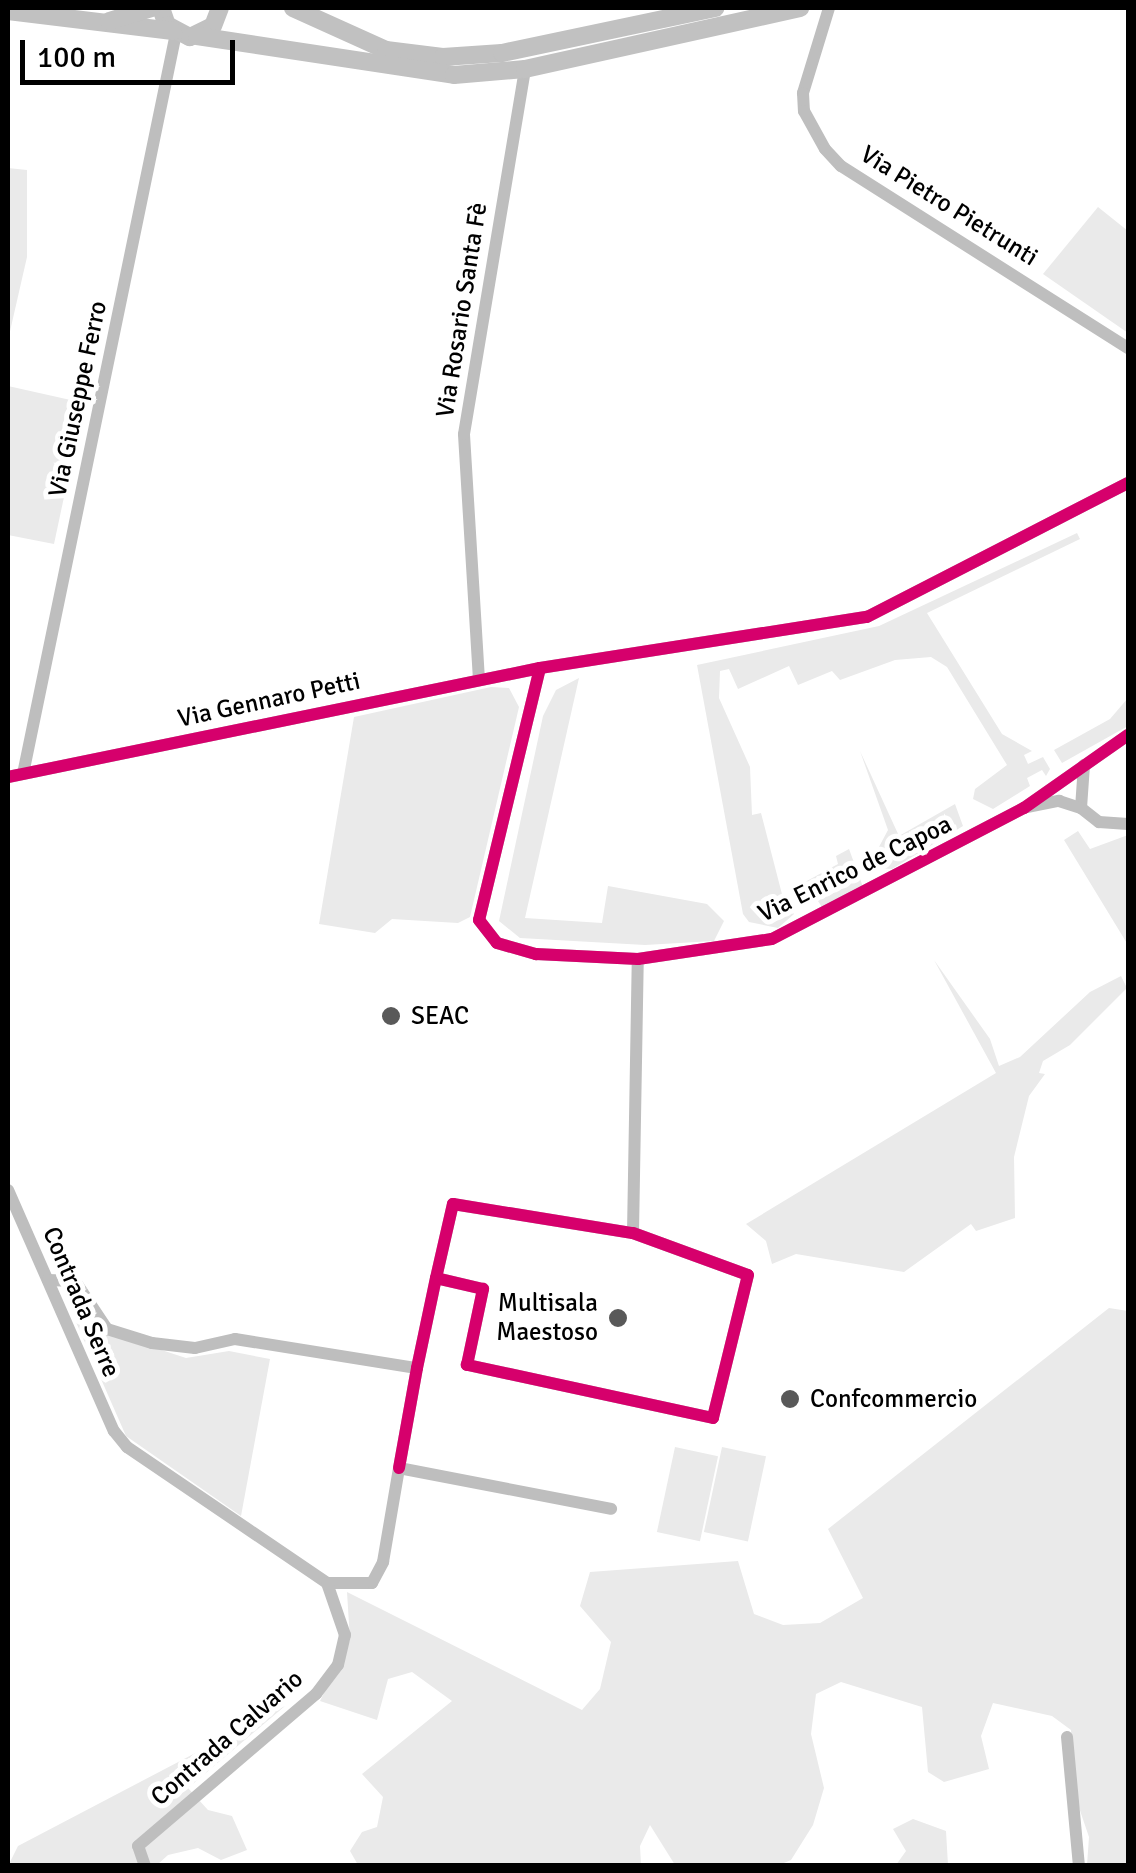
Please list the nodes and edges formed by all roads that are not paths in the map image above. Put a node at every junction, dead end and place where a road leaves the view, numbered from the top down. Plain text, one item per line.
1 (152, 8) edge
2 (162, 8) edge
3 (220, 8) edge
4 (293, 8) edge
5 (715, 8) edge
6 (800, 8) edge
7 (828, 8) edge
8 (8, 11) edge
9 (94, 24) junction
10 (174, 32) junction
11 (197, 36) junction
12 (525, 69) junction
13 (1128, 348) edge
14 (1128, 483) edge
15 (540, 668) junction
16 (479, 680) junction
17 (1128, 735) edge
18 (1084, 766) junction
19 (23, 774) junction
20 (8, 778) edge
21 (1024, 808) junction
22 (1081, 808) junction
23 (1128, 824) edge
24 (638, 958) junction
25 (8, 1190) edge
26 (633, 1233) junction
27 (436, 1278) junction
28 (48, 1280) junction
29 (417, 1368) junction
30 (399, 1468) junction
31 (611, 1509) dead end
32 (327, 1583) junction
33 (1067, 1737) dead end
34 (146, 1866) edge
35 (1079, 1866) edge

1 - 9 street
2 - 10 street
3 - 11 street
4 - 5 street
6 - 12 street
7 - 13 street, Via Pietro Pietrunti
8 - 9 street
9 - 10 street
10 - 11 street
10 - 19 street, Via Giuseppe Ferro
11 - 12 street
12 - 16 street, Via Rosario Santa Fè
14 - 15 street, Via Gennaro Petti
15 - 16 street, Via Gennaro Petti
15 - 24 street, Via Enrico de Capoa
16 - 19 street, Via Gennaro Petti
17 - 18 street, Via Enrico de Capoa
18 - 21 street, Via Enrico de Capoa
18 - 22 street
19 - 20 street, Via Gennaro Petti
21 - 22 street, Via Enrico de Capoa
21 - 24 street, Via Enrico de Capoa
22 - 23 street, Via Enrico de Capoa
24 - 26 street
25 - 28 street, Contrada Serre
26 - 27 street
26 - 27 street
27 - 29 street
28 - 29 street
28 - 32 street, Contrada Serre
29 - 30 street
30 - 31 street
30 - 32 street
32 - 34 street, Contrada Calvario
33 - 35 street

